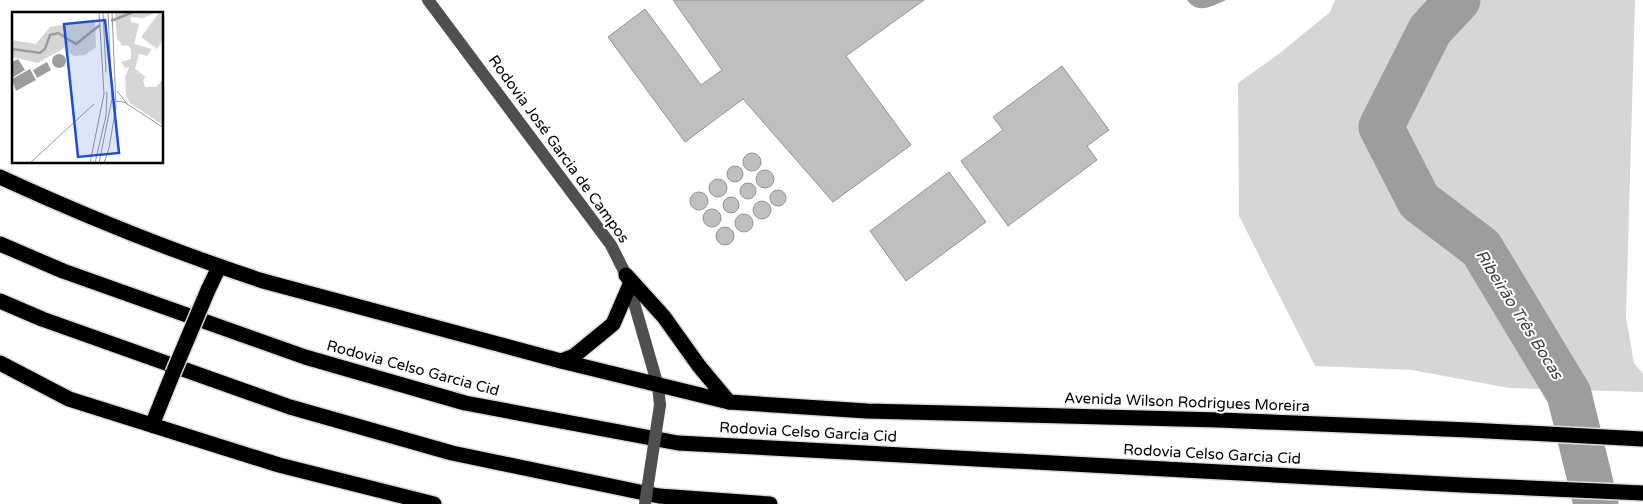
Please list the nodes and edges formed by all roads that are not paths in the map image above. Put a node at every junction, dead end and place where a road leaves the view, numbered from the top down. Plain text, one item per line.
1 (428, 0) edge
2 (0, 177) edge
3 (0, 244) edge
4 (219, 267) junction
5 (628, 281) junction
6 (0, 300) edge
7 (561, 362) junction
8 (0, 363) edge
9 (658, 386) junction
10 (729, 402) junction
11 (152, 426) junction
12 (1643, 438) edge
13 (1643, 493) edge
14 (434, 504) edge
15 (645, 504) edge
16 (770, 504) edge

1 - 5 street, Rodovia José Garcia de Campos
2 - 4 highway, Rodovia Celso Garcia Cid
3 - 13 highway, Rodovia Celso Garcia Cid
4 - 7 highway, Rodovia Celso Garcia Cid
4 - 11 highway, bridge
5 - 7 highway
5 - 9 street, Rodovia José Garcia de Campos
5 - 10 highway
6 - 16 highway
7 - 9 highway, Rodovia Celso Garcia Cid
8 - 11 highway
9 - 10 highway, Rodovia Celso Garcia Cid
9 - 15 street, Rodovia José Garcia de Campos, bridge
10 - 12 highway, Avenida Wilson Rodrigues Moreira
11 - 14 highway

